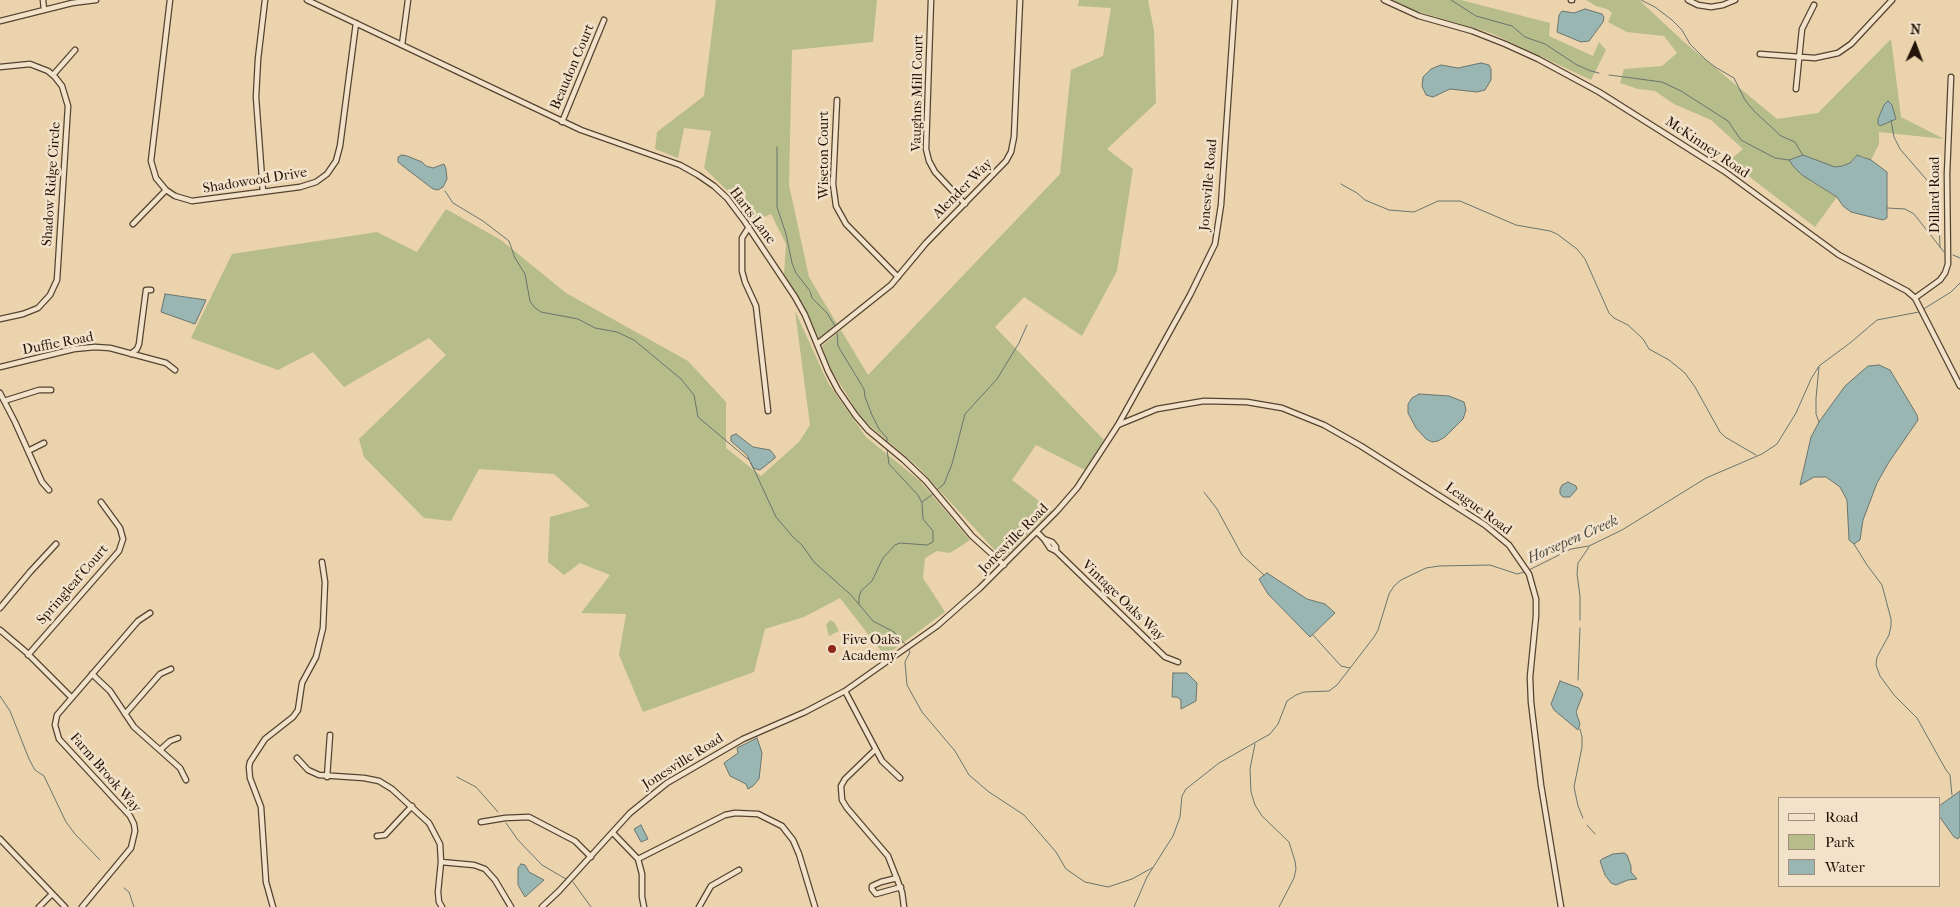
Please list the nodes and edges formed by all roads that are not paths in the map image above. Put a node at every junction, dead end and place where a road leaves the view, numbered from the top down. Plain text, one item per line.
1 (43, 0) edge
2 (96, 0) edge
3 (170, 0) edge
4 (265, 0) edge
5 (307, 0) edge
6 (408, 0) edge
7 (931, 0) edge
8 (1020, 0) edge
9 (1234, 0) edge
10 (1384, 0) edge
11 (1688, 0) edge
12 (1735, 0) edge
13 (1883, 0) edge
14 (1892, 0) edge
15 (1814, 5) dead end
16 (1888, 5) junction
17 (44, 10) junction
18 (604, 20) dead end
19 (0, 21) edge
20 (356, 23) junction
21 (402, 45) junction
22 (75, 50) dead end
23 (1760, 54) dead end
24 (1798, 57) junction
25 (0, 67) edge
26 (53, 75) junction
27 (1951, 77) dead end
28 (1796, 89) dead end
29 (837, 100) dead end
30 (562, 122) junction
31 (166, 190) junction
32 (263, 192) junction
33 (964, 204) junction
34 (134, 224) dead end
35 (749, 228) junction
36 (898, 277) junction
37 (151, 290) dead end
38 (1915, 298) junction
39 (0, 319) edge
40 (817, 344) junction
41 (131, 354) junction
42 (0, 367) edge
43 (175, 370) dead end
44 (1960, 386) edge
45 (51, 390) dead end
46 (0, 393) edge
47 (4, 401) junction
48 (768, 411) dead end
49 (1118, 425) junction
50 (44, 443) dead end
51 (28, 451) junction
52 (48, 490) dead end
53 (101, 502) dead end
54 (1036, 532) junction
55 (56, 544) dead end
56 (322, 562) dead end
57 (1004, 564) junction
58 (0, 608) edge
59 (150, 613) dead end
60 (0, 630) edge
61 (28, 655) junction
62 (1178, 662) dead end
63 (171, 669) dead end
64 (92, 674) junction
65 (846, 691) junction
66 (71, 697) junction
67 (125, 714) junction
68 (330, 735) dead end
69 (178, 738) dead end
70 (160, 750) junction
71 (875, 750) junction
72 (297, 758) dead end
73 (327, 777) junction
74 (900, 778) dead end
75 (186, 780) dead end
76 (412, 806) junction
77 (480, 822) dead end
78 (613, 833) junction
79 (377, 836) dead end
80 (0, 839) edge
81 (592, 857) junction
82 (638, 859) junction
83 (441, 862) junction
84 (739, 870) dead end
85 (898, 878) junction
86 (901, 887) junction
87 (52, 894) junction
88 (39, 907) edge
89 (65, 907) edge
90 (82, 907) edge
91 (273, 907) edge
92 (442, 907) edge
93 (511, 907) edge
94 (542, 907) edge
95 (644, 907) edge
96 (698, 907) edge
97 (814, 907) edge
98 (904, 907) edge
99 (1561, 907) edge

1 - 17 street
2 - 17 street
3 - 31 street
4 - 32 street
5 - 20 street, Harts Lane
6 - 21 street
7 - 33 street, Vaughns Mill Court
8 - 33 street, Alender Way
9 - 49 street, Jonesville Road
10 - 38 street, McKinney Road
11 - 12 street
13 - 16 street
14 - 16 street
15 - 24 street
16 - 24 street
17 - 19 street
18 - 30 street, Beaudon Court
20 - 21 street, Harts Lane
20 - 32 street, Shadowood Drive
21 - 30 street, Harts Lane
22 - 26 street
23 - 24 street
24 - 28 street
25 - 26 street
26 - 39 street, Shadow Ridge Circle
27 - 38 street, Dillard Road
29 - 36 street, Wiseton Court
30 - 35 street, Harts Lane
31 - 32 street, Shadowood Drive
31 - 34 street
33 - 36 street, Alender Way
35 - 40 street, Harts Lane
35 - 48 street
36 - 40 street, Alender Way
37 - 41 street
38 - 44 street, McKinney Road
40 - 57 street, Harts Lane
41 - 42 street, Duffie Road
41 - 43 street, Duffie Road
45 - 47 street
46 - 47 street
47 - 51 street
49 - 54 street, Jonesville Road
49 - 99 street, League Road
50 - 51 street
51 - 52 street
53 - 61 street, Springleaf Court
54 - 57 street, Jonesville Road
54 - 62 street, Vintage Oaks Way
55 - 58 street
56 - 91 street
57 - 65 street, Jonesville Road
59 - 64 street, Farm Brook Way
60 - 61 street
61 - 66 street
63 - 67 street
64 - 66 street, Farm Brook Way
64 - 67 street
65 - 71 street
65 - 78 street, Jonesville Road
66 - 90 street, Farm Brook Way
67 - 70 street
68 - 73 street
69 - 70 street
70 - 75 street
71 - 74 street
71 - 85 street
72 - 73 street
73 - 76 street
76 - 79 street
76 - 83 street
77 - 81 street
78 - 81 street, Jonesville Road
78 - 82 street
80 - 87 street
81 - 94 street, Jonesville Road
82 - 95 street
82 - 97 street
83 - 92 street
83 - 93 street
84 - 96 street
85 - 86 street
85 - 86 street
86 - 98 street
87 - 88 street
87 - 89 street

